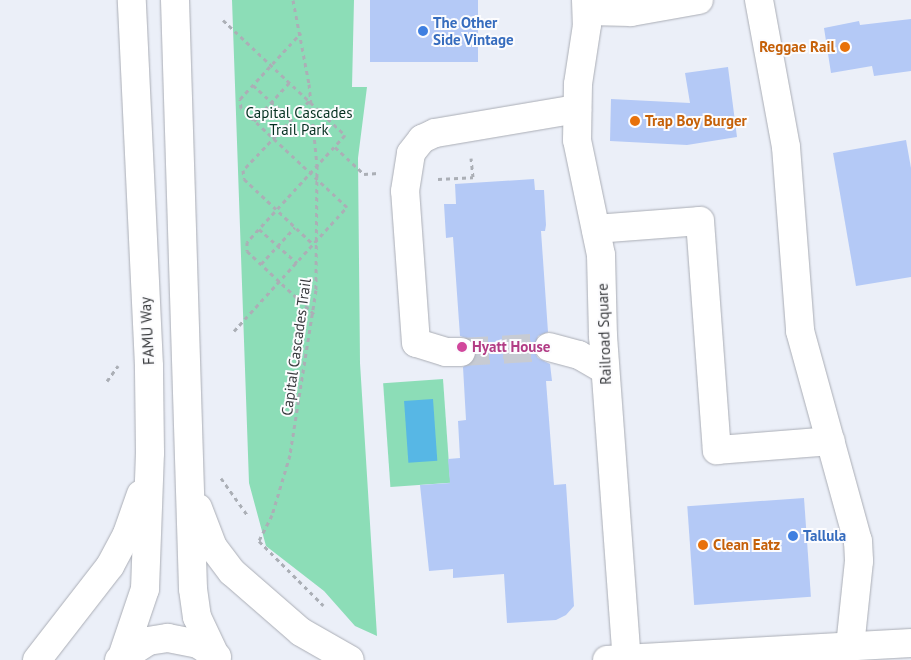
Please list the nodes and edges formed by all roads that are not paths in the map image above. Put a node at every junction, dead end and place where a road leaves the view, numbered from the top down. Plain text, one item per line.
1 (132, 0) edge
2 (175, 0) edge
3 (699, 0) edge
4 (759, 0) edge
5 (586, 6) edge
6 (577, 109) junction
7 (596, 229) junction
8 (549, 348) tunnel mouth
9 (462, 352) tunnel mouth
10 (605, 370) junction
11 (831, 441) junction
12 (150, 453) junction
13 (191, 477) junction
14 (911, 643) edge
15 (850, 646) junction
16 (121, 659) edge
17 (219, 659) edge
18 (37, 660) edge
19 (350, 660) edge
20 (620, 660) edge

1 - 12 street, FAMU Way
2 - 13 street, FAMU Way
3 - 5 street, Railroad Square
4 - 11 street
5 - 6 street, Railroad Square
6 - 7 street, Railroad Square
6 - 9 street
7 - 10 street, Railroad Square
7 - 11 street
8 - 10 street
10 - 20 street, Railroad Square
11 - 15 street
12 - 16 street, FAMU Way
12 - 18 street
13 - 17 street, FAMU Way
13 - 19 street
14 - 15 street
15 - 20 street
16 - 17 street, FAMU Way

